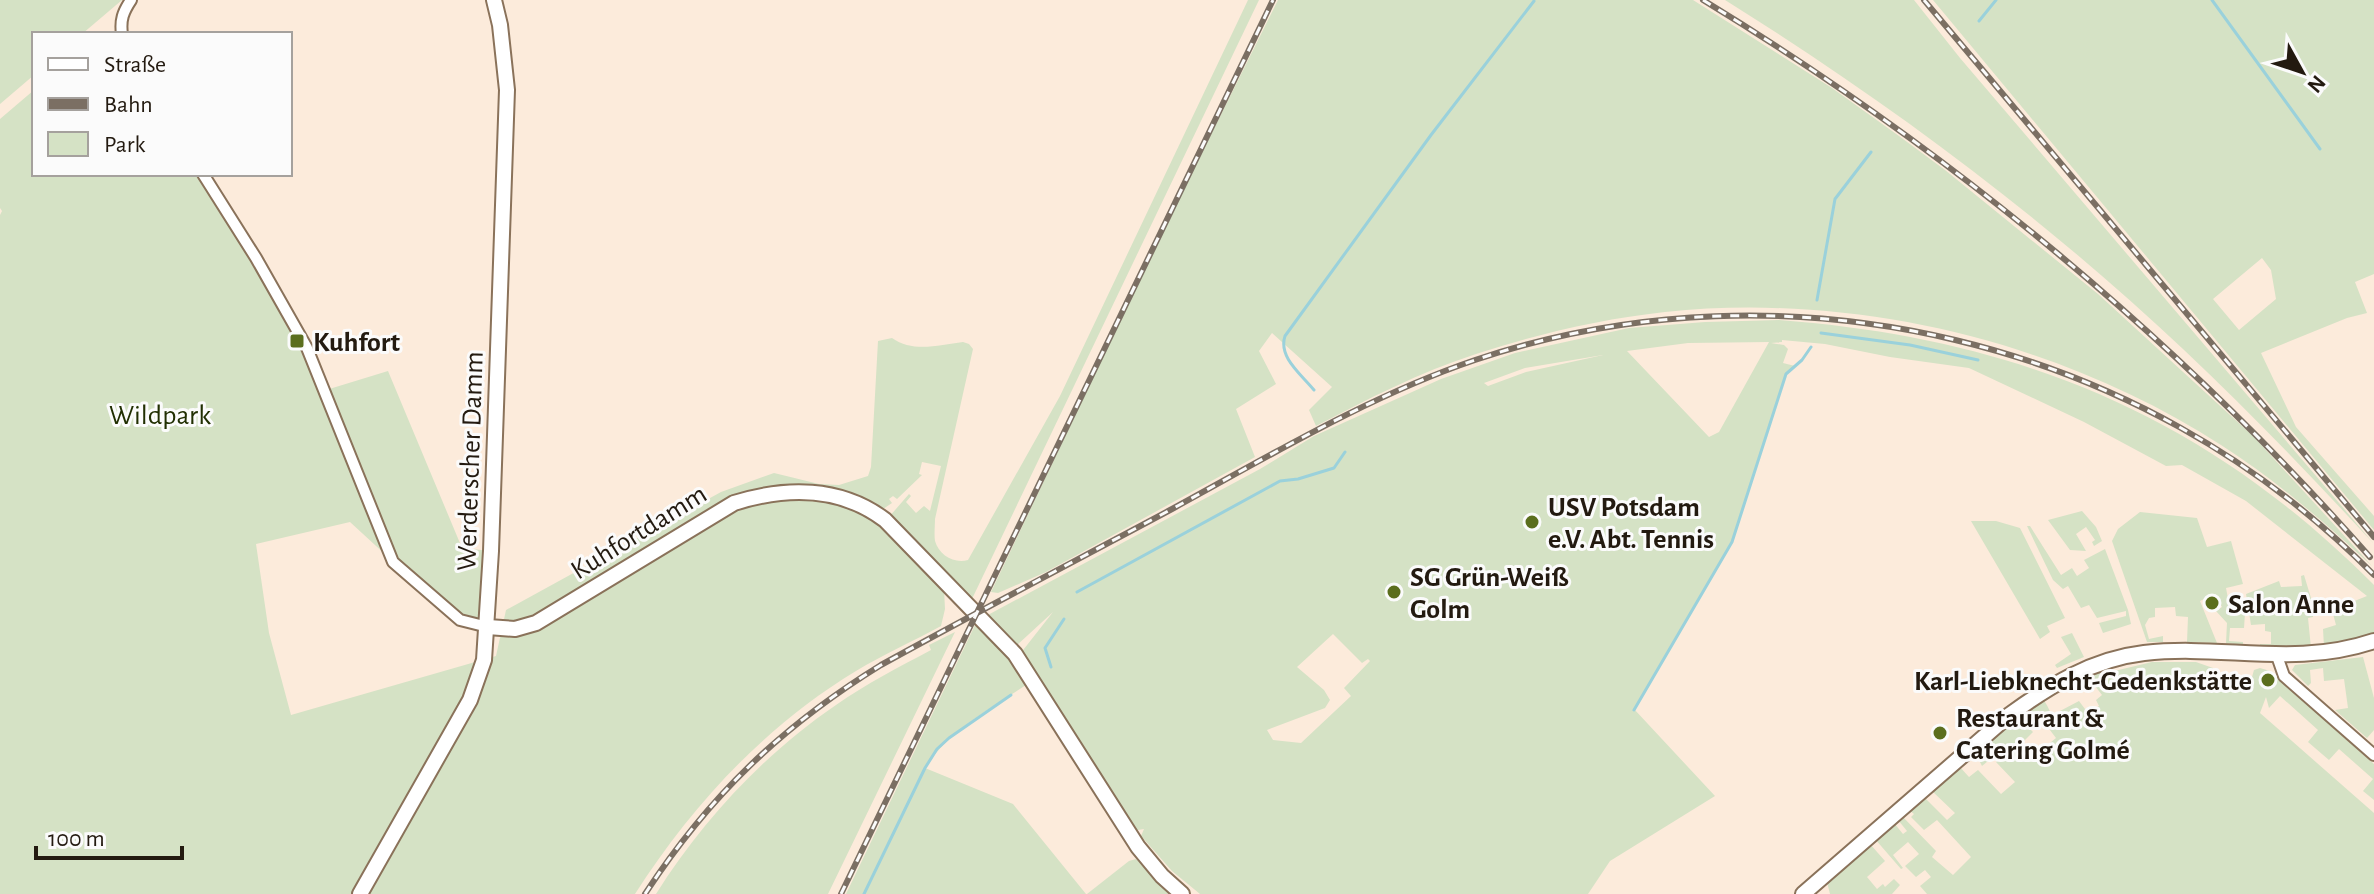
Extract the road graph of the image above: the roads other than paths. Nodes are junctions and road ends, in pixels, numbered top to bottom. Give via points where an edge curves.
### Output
1 (131, 0) edge
2 (494, 0) edge
3 (122, 32) edge
4 (204, 176) edge
5 (488, 627) junction
6 (2374, 641) edge
7 (2277, 656) junction
8 (2374, 755) edge
9 (360, 894) edge
10 (1182, 894) edge
11 (1803, 894) edge

1 - 3 street via 123,12
2 - 5 street, Werderscher Damm via 507,90
4 - 5 street, Kuhfortdamm via 307,348 393,562 460,620
5 - 9 street, Werderscher Damm via 470,700
5 - 10 street, Kuhfortdamm via 515,629 536,623 734,503 790,492 836,496 885,520 1015,654 1138,847
6 - 7 street via 2350,649
7 - 8 street via 2284,676
7 - 11 street via 2142,653 2063,679 2008,716

